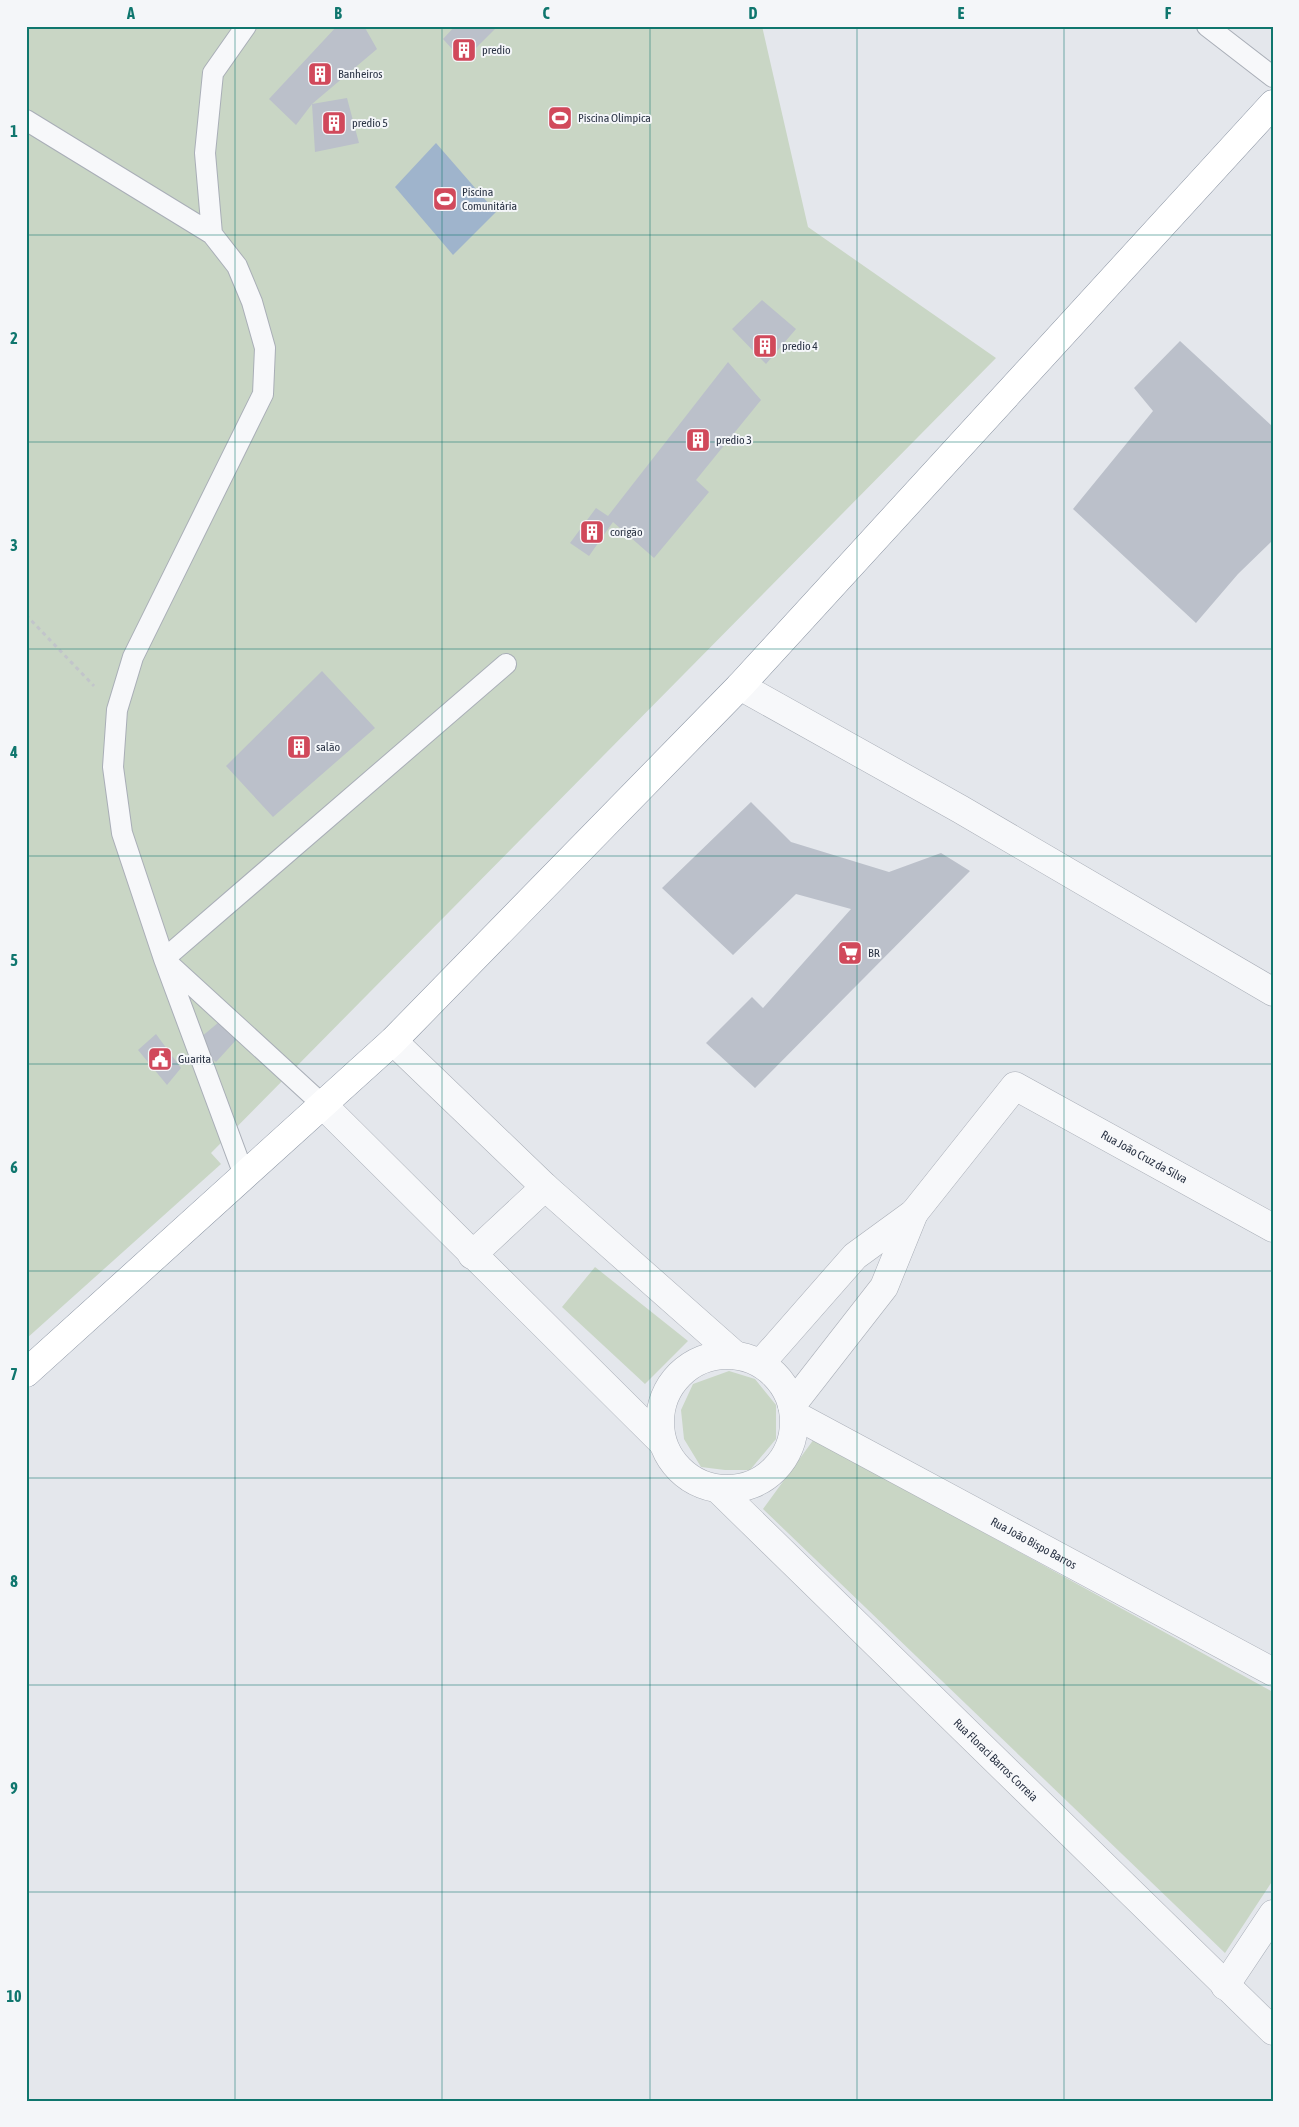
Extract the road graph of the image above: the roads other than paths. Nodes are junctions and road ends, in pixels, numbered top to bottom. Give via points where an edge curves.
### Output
1 (246, 26) edge
2 (1207, 26) edge
3 (1273, 77) edge
4 (1273, 104) edge
5 (26, 120) edge
6 (212, 234) junction
7 (506, 664) dead end
8 (740, 686) junction
9 (164, 960) junction
10 (1273, 992) edge
11 (393, 1041) junction
12 (323, 1105) junction
13 (244, 1175) junction
14 (545, 1187) junction
15 (914, 1213) junction
16 (1273, 1228) edge
17 (472, 1255) junction
18 (735, 1354) junction
19 (761, 1363) junction
20 (26, 1373) edge
21 (794, 1410) junction
22 (661, 1441) junction
23 (718, 1489) junction
24 (1273, 1672) edge
25 (1273, 1914) edge
26 (1226, 1986) junction
27 (1273, 2031) edge

1 - 6 lane via 213,73 205,153
2 - 3 lane
4 - 8 highway
5 - 6 lane
6 - 9 lane via 238,266 252,302 265,348 263,394 133,657 117,710 113,767 122,833
7 - 9 lane
8 - 10 street via 960,809
8 - 11 highway
9 - 12 lane
9 - 13 lane
11 - 12 highway
11 - 14 street
12 - 13 highway
12 - 17 street
13 - 20 highway
14 - 17 street
14 - 18 street
15 - 16 street, Rua João Cruz da Silva via 1015,1086
15 - 19 street via 855,1256
15 - 21 street via 884,1287
17 - 22 street
18 - 19 street
18 - 22 street via 712,1356 691,1364 675,1378 663,1397 658,1419
19 - 21 street via 781,1381
21 - 23 street via 794,1435 774,1470 758,1482 738,1489
21 - 24 street, Rua João Bispo Barros
22 - 23 street via 682,1473
23 - 26 street, Rua Floraci Barros Correia
25 - 26 street
26 - 27 street, Rua Floraci Barros Correia

